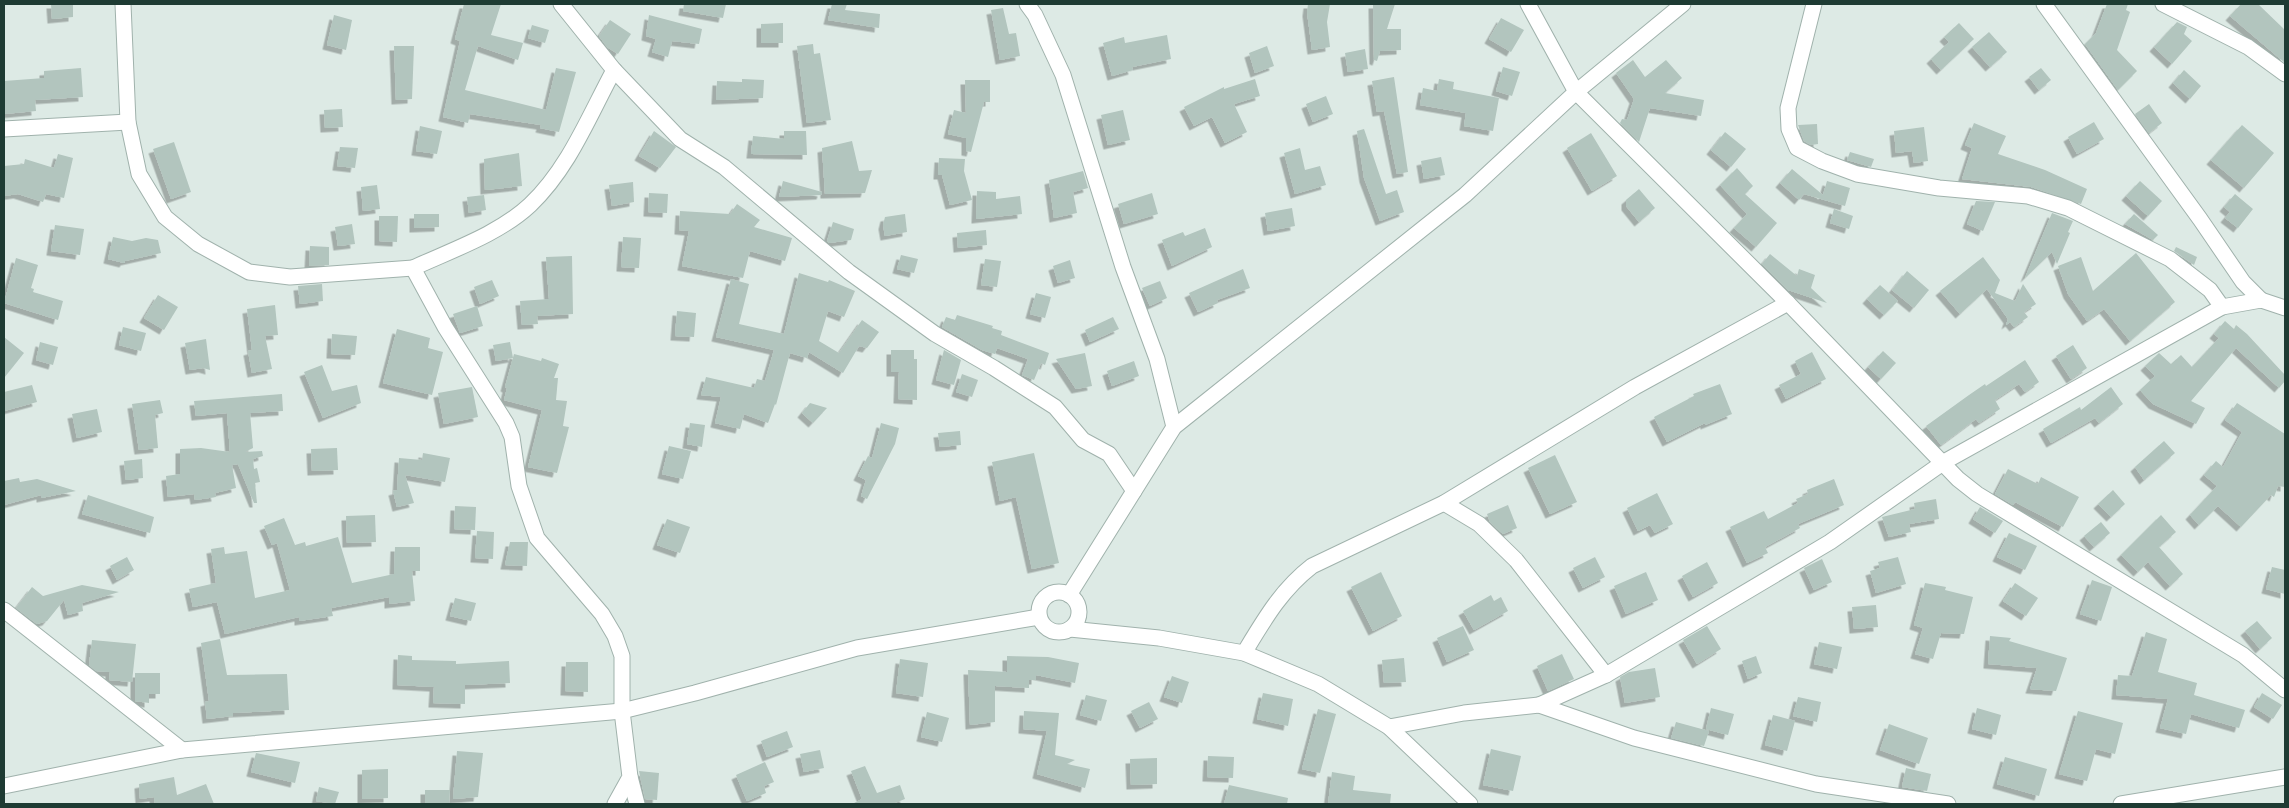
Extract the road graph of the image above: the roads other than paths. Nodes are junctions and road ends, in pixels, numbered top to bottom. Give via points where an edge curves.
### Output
1 (123, 4) edge
2 (561, 4) edge
3 (1027, 4) edge
4 (1528, 4) edge
5 (1684, 4) edge
6 (1814, 4) edge
7 (2044, 4) edge
8 (2162, 4) edge
9 (614, 70) junction
10 (2285, 74) edge
11 (1576, 92) junction
12 (128, 122) junction
13 (4, 129) edge
14 (413, 268) junction
15 (2260, 300) junction
16 (1788, 302) junction
17 (2222, 307) junction
18 (2285, 308) edge
19 (1174, 427) junction
20 (1944, 462) junction
21 (1134, 491) junction
22 (1444, 503) junction
23 (1069, 595) junction
24 (4, 610) edge
25 (1039, 617) junction
26 (1070, 629) junction
27 (1244, 653) junction
28 (1606, 675) junction
29 (2285, 690) edge
30 (1539, 706) junction
31 (622, 711) junction
32 (1389, 727) junction
33 (182, 750) junction
34 (630, 777) junction
35 (2285, 777) edge
36 (4, 786) edge
37 (615, 804) edge
38 (637, 804) edge
39 (1470, 804) edge
40 (1948, 804) edge
41 (2121, 804) edge

1 - 12 street
2 - 9 street
3 - 19 street via 1063,75 1123,267 1158,359
4 - 11 street
5 - 11 street
6 - 17 street via 1788,108 1789,129 1797,148 1857,174 1939,188 2028,196 2068,208 2170,259 2210,290
7 - 15 street via 2243,282
8 - 10 street via 2248,47
9 - 14 street via 558,174 529,206 495,229
9 - 21 street via 680,138 724,167 849,272 935,334 1055,407 1083,440 1109,454
11 - 16 street
11 - 19 street via 1465,195
12 - 13 street
12 - 14 street via 139,174 165,217 198,244 249,272 290,277
14 - 31 street via 445,327 506,423 512,437 519,486 537,538 602,614 615,636 622,656
15 - 17 street
15 - 18 street
16 - 20 street
16 - 22 street via 1635,387
17 - 20 street
19 - 21 street
20 - 28 street via 1830,542
20 - 29 street via 1977,494 2243,655
21 - 23 street
22 - 27 street via 1312,566 1293,581 1274,603
22 - 28 street via 1479,524 1516,560
23 - 25 street via 1062,592 1046,596 1041,602
23 - 26 street via 1075,600 1079,615
24 - 33 street
25 - 26 street via 1048,630 1063,632
25 - 31 street via 857,648
26 - 27 street via 1159,638
27 - 32 street via 1318,684
28 - 30 street
30 - 32 street via 1464,713
30 - 40 street via 1634,738 1816,784
31 - 33 street
31 - 34 street
32 - 39 street
33 - 36 street
34 - 37 street
34 - 38 street
35 - 41 street

